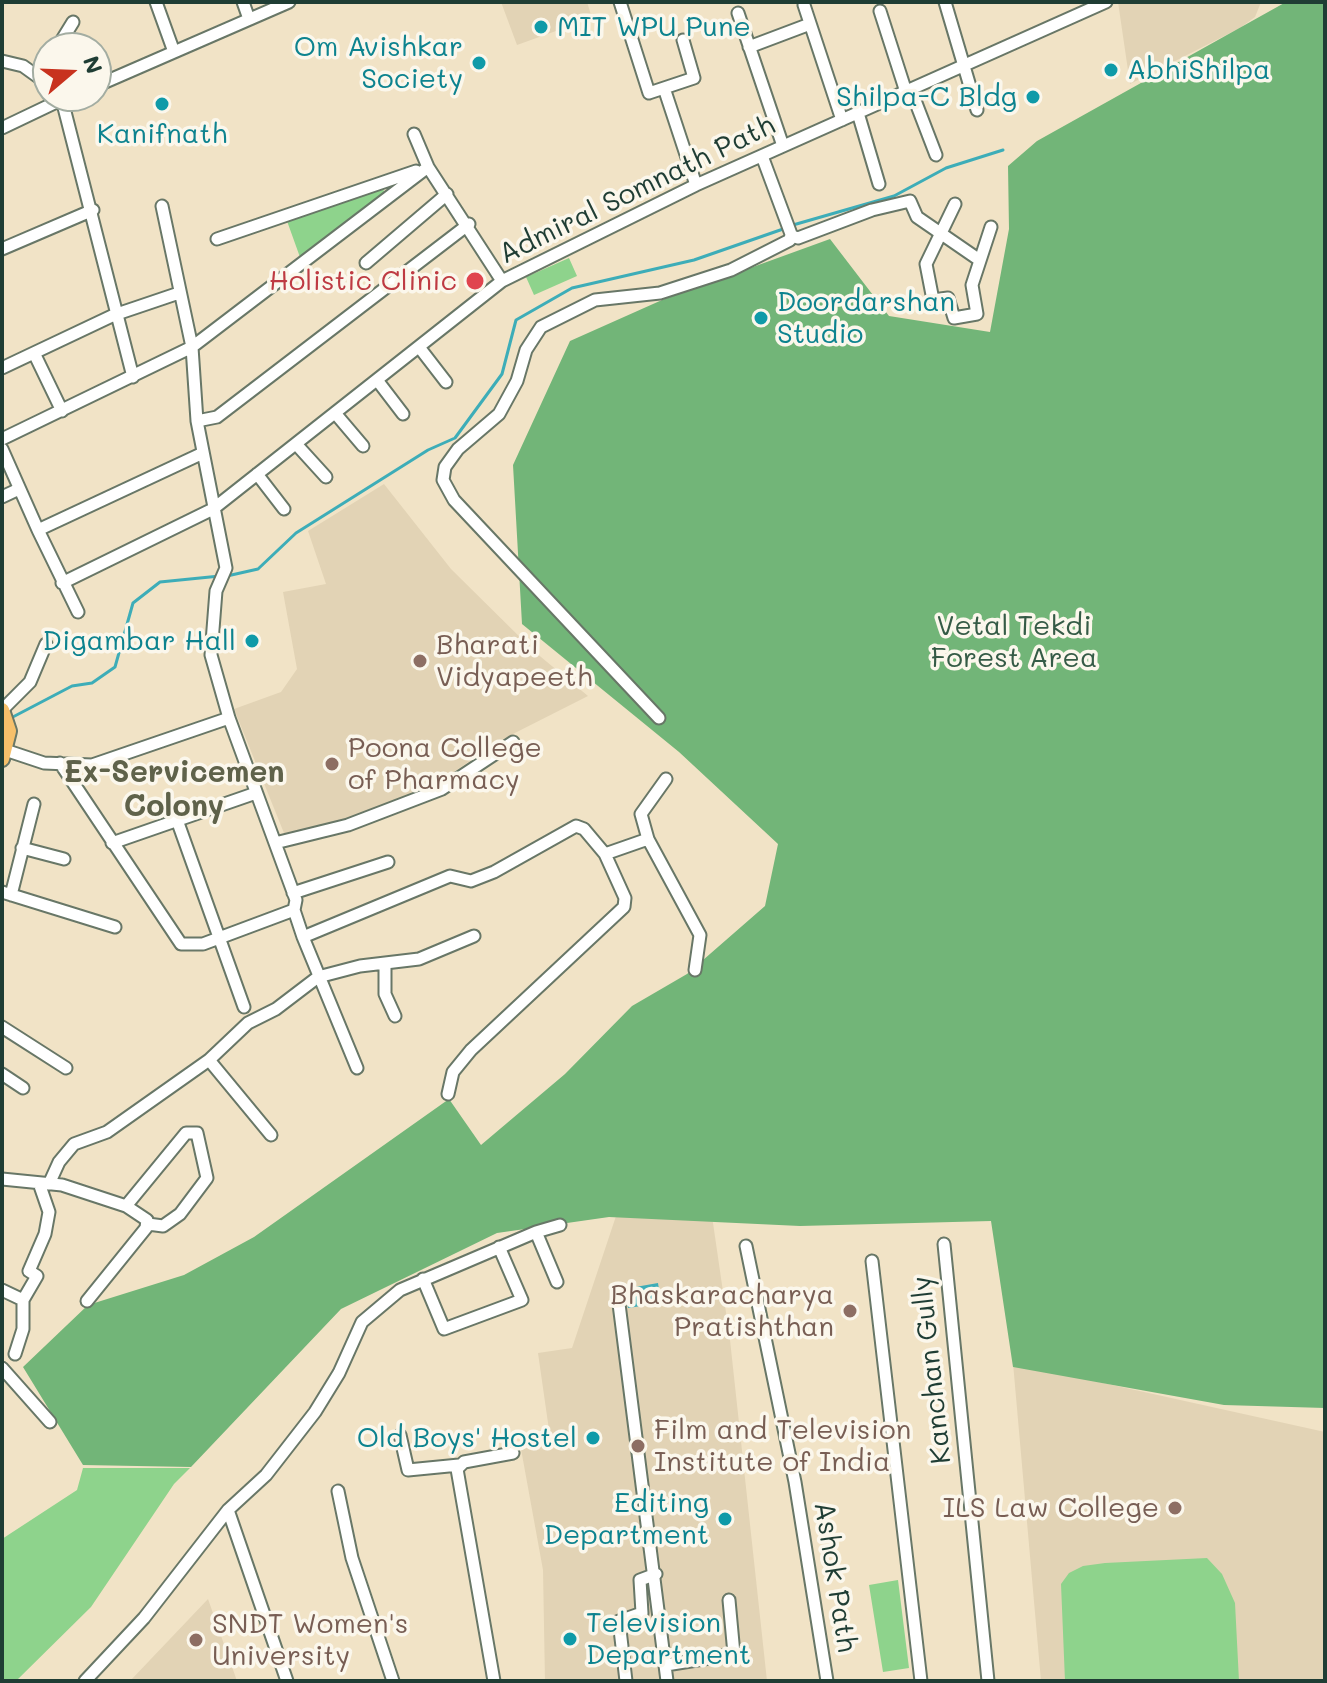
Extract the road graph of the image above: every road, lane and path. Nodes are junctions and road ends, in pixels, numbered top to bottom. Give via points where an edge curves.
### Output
1 (156, 2) edge
2 (243, 2) edge
3 (289, 2) edge
4 (620, 2) edge
5 (945, 2) edge
6 (1106, 2) edge
7 (804, 5) dead end
8 (880, 11) dead end
9 (738, 13) dead end
10 (249, 19) junction
11 (73, 22) dead end
12 (810, 24) junction
13 (67, 32) edge
14 (683, 40) dead end
15 (749, 47) junction
16 (174, 52) junction
17 (2, 61) edge
18 (966, 65) junction
19 (32, 72) edge
20 (112, 79) edge
21 (664, 88) junction
22 (906, 92) junction
23 (977, 110) dead end
24 (35, 112) edge
25 (69, 112) edge
26 (858, 113) junction
27 (842, 120) junction
28 (2, 128) edge
29 (414, 134) dead end
30 (783, 146) junction
31 (936, 155) dead end
32 (762, 156) junction
33 (428, 167) junction
34 (879, 184) dead end
35 (696, 185) junction
36 (447, 194) junction
37 (955, 204) dead end
38 (162, 206) dead end
39 (93, 210) junction
40 (469, 224) junction
41 (991, 227) dead end
42 (792, 235) junction
43 (940, 235) junction
44 (217, 239) dead end
45 (2, 249) edge
46 (978, 259) junction
47 (366, 263) dead end
48 (502, 281) junction
49 (179, 293) junction
50 (114, 315) junction
51 (192, 347) junction
52 (419, 347) junction
53 (34, 353) junction
54 (2, 368) edge
55 (133, 377) junction
56 (377, 380) junction
57 (446, 382) dead end
58 (62, 411) junction
59 (335, 413) junction
60 (403, 414) dead end
61 (197, 421) junction
62 (2, 439) edge
63 (296, 444) junction
64 (363, 446) dead end
65 (2, 449) edge
66 (203, 453) junction
67 (257, 474) junction
68 (326, 477) dead end
69 (19, 489) junction
70 (2, 497) edge
71 (213, 509) junction
72 (284, 509) dead end
73 (38, 530) junction
74 (62, 583) junction
75 (78, 612) dead end
76 (46, 644) dead end
77 (4, 716) edge
78 (229, 718) junction
79 (659, 718) dead end
80 (513, 742) dead end
81 (3, 755) edge
82 (60, 763) junction
83 (666, 779) dead end
84 (256, 793) junction
85 (34, 804) dead end
86 (177, 820) junction
87 (648, 839) junction
88 (112, 843) junction
89 (275, 843) junction
90 (22, 848) junction
91 (605, 854) junction
92 (64, 859) dead end
93 (388, 862) dead end
94 (293, 893) junction
95 (6, 894) edge
96 (294, 910) junction
97 (115, 927) dead end
98 (474, 936) dead end
99 (303, 937) junction
100 (219, 938) junction
101 (385, 963) junction
102 (695, 970) dead end
103 (318, 977) junction
104 (244, 1007) dead end
105 (395, 1016) dead end
106 (2, 1027) edge
107 (209, 1060) junction
108 (66, 1068) dead end
109 (357, 1068) dead end
110 (2, 1074) edge
111 (23, 1088) dead end
112 (448, 1094) dead end
113 (271, 1135) dead end
114 (2, 1179) edge
115 (44, 1183) junction
116 (126, 1206) junction
117 (148, 1224) junction
118 (560, 1225) dead end
119 (536, 1232) junction
120 (944, 1244) dead end
121 (746, 1246) dead end
122 (499, 1247) junction
123 (872, 1261) dead end
124 (423, 1279) junction
125 (557, 1282) dead end
126 (2, 1290) edge
127 (23, 1300) junction
128 (87, 1301) dead end
129 (619, 1304) dead end
130 (15, 1354) dead end
131 (2, 1368) edge
132 (50, 1422) dead end
133 (400, 1435) dead end
134 (513, 1453) dead end
135 (459, 1465) junction
136 (338, 1491) dead end
137 (228, 1510) junction
138 (656, 1574) junction
139 (729, 1600) dead end
140 (666, 1665) junction
141 (85, 1681) edge
142 (287, 1681) edge
143 (393, 1681) edge
144 (494, 1681) edge
145 (626, 1681) edge
146 (667, 1681) edge
147 (827, 1681) edge
148 (921, 1681) edge
149 (988, 1681) edge

1 - 16 street
2 - 10 street
3 - 10 street
4 - 21 street via 649,93
5 - 18 street
6 - 18 street, Admiral Somnath Path
7 - 12 street
8 - 22 street
9 - 15 street
10 - 16 street
11 - 13 street
12 - 15 street
12 - 27 street
14 - 21 street via 694,78
15 - 30 street
16 - 20 street
17 - 19 street
18 - 22 street, Admiral Somnath Path
18 - 23 street
21 - 35 street
22 - 26 street, Admiral Somnath Path
22 - 31 street via 916,103
24 - 28 street
25 - 39 street
26 - 27 street, Admiral Somnath Path
26 - 34 street
27 - 30 street, Admiral Somnath Path
29 - 33 street
30 - 32 street, Admiral Somnath Path
32 - 35 street, Admiral Somnath Path
32 - 42 street
33 - 36 street
33 - 44 street
33 - 51 street
35 - 48 street, Admiral Somnath Path
36 - 40 street
36 - 47 street
37 - 43 street
38 - 49 street
39 - 45 street
39 - 50 street
40 - 48 street
40 - 61 street via 217,417
41 - 46 street
42 - 43 street via 798,238 910,201 917,217
42 - 79 street via 731,270 660,293 595,300 541,327 499,414 445,467 443,480 454,500
43 - 46 street
43 - 46 street via 926,264 929,286 933,300 948,298 954,318 977,314 972,285
48 - 52 street, Admiral Somnath Path
49 - 50 street
49 - 51 street
50 - 53 street
50 - 55 street
51 - 55 street
51 - 61 street
52 - 56 street, Admiral Somnath Path
52 - 57 street
53 - 54 street
53 - 58 street
55 - 58 street
56 - 59 street, Admiral Somnath Path
56 - 60 street
58 - 62 street
59 - 63 street, Admiral Somnath Path
59 - 64 street
61 - 66 street
63 - 67 street, Admiral Somnath Path
63 - 68 street
65 - 69 street
66 - 71 street
66 - 73 street
67 - 71 street, Admiral Somnath Path
67 - 72 street
69 - 70 street
69 - 73 street
71 - 74 street, Admiral Somnath Path
71 - 78 street via 226,568 216,591 211,655
73 - 74 street
74 - 75 street
76 - 77 street via 30,682
77 - 81 main road
78 - 82 street via 92,765
78 - 84 street
80 - 89 street via 442,789 348,825
81 - 82 street
82 - 88 street
83 - 87 street via 641,812
84 - 86 street
84 - 89 street
85 - 90 street
86 - 88 street
86 - 100 street
87 - 91 street
87 - 102 street via 700,935
88 - 100 street via 173,938 189,946
89 - 94 street
90 - 92 street
90 - 95 street
91 - 99 street via 576,826 494,872 471,881 450,876
91 - 112 street via 624,907 471,1050 453,1072
93 - 94 street
94 - 96 street
95 - 97 street
96 - 99 street
96 - 100 street
98 - 101 street via 419,959
99 - 103 street
100 - 104 street
101 - 103 street
101 - 105 street via 385,994
103 - 107 street via 248,1023
103 - 109 street
106 - 108 street
107 - 113 street
107 - 115 street via 107,1132 74,1144
110 - 111 street
114 - 115 street
115 - 116 street
115 - 127 street via 49,1212 29,1271 37,1276
116 - 117 street
116 - 117 street via 186,1133 197,1133 207,1178 180,1214 163,1226
117 - 128 street
118 - 119 street
119 - 122 street
119 - 125 street
120 - 149 street, Kanchan Gully
121 - 147 street, Ashok Path via 795,1482
122 - 124 street
122 - 124 street via 522,1300 444,1329
123 - 148 street
124 - 137 street via 400,1290 362,1322 315,1412 266,1475
126 - 127 street
127 - 130 street via 23,1329
129 - 138 street
131 - 132 street
133 - 135 street via 406,1467 412,1472
134 - 135 street
135 - 144 street
136 - 143 street via 352,1558
137 - 141 street via 144,1618
137 - 142 street
138 - 140 street
138 - 145 street via 640,1580 642,1613 619,1621
139 - 140 street via 734,1654
140 - 146 street

